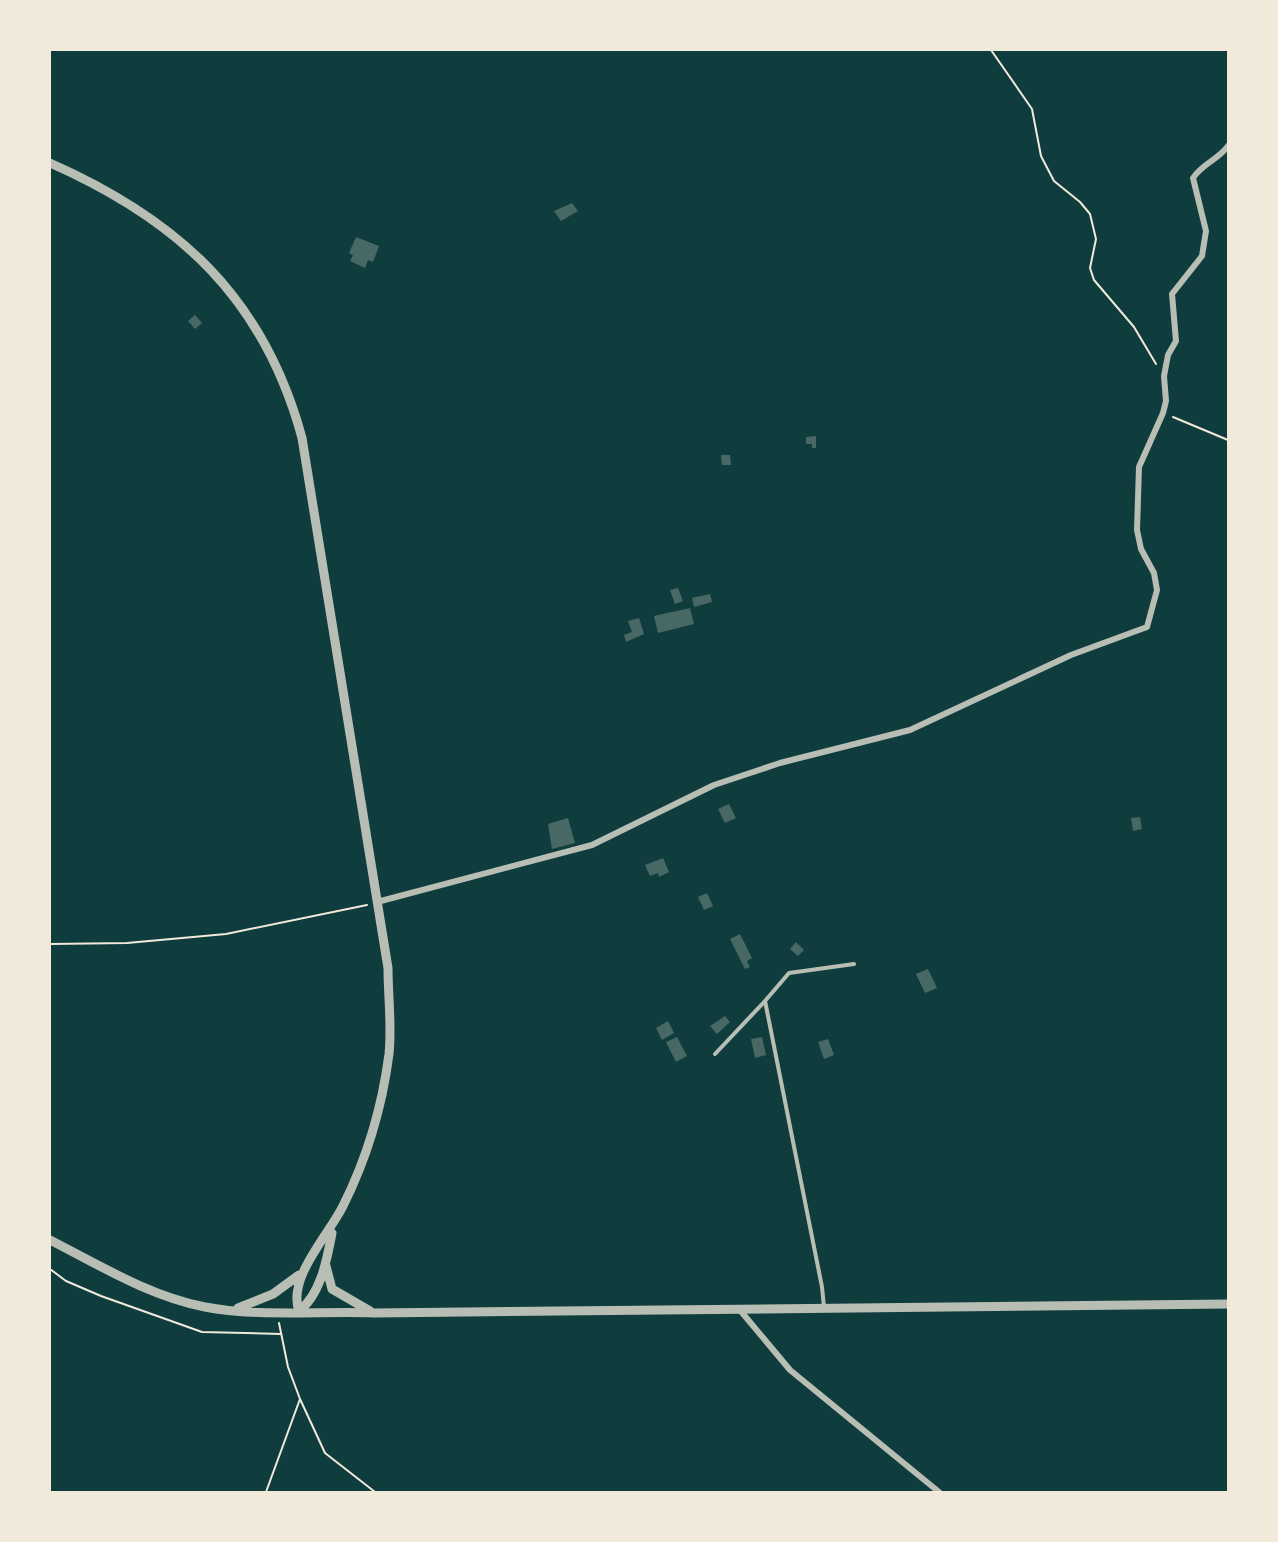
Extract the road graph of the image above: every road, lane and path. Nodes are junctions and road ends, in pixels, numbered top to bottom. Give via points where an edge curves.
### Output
1 (991, 50) edge
2 (1228, 146) edge
3 (50, 163) edge
4 (1164, 376) junction
5 (1163, 413) junction
6 (1228, 440) edge
7 (377, 903) junction
8 (50, 944) edge
9 (854, 963) dead end
10 (765, 1001) junction
11 (715, 1054) dead end
12 (333, 1228) junction
13 (50, 1240) edge
14 (326, 1264) junction
15 (50, 1269) edge
16 (301, 1273) junction
17 (1228, 1304) edge
18 (824, 1308) junction
19 (738, 1309) junction
20 (232, 1310) junction
21 (277, 1311) junction
22 (299, 1311) junction
23 (374, 1313) junction
24 (281, 1334) junction
25 (300, 1399) junction
26 (266, 1492) edge
27 (375, 1492) edge
28 (939, 1492) edge

1 - 4 path via 1032,109 1041,156 1054,181 1090,214 1096,239 1090,268 1094,280 1134,327
2 - 4 street via 1193,178 1206,231 1202,256 1172,294 1176,341 1168,355
3 - 7 street via 138,208 192,251 252,322 283,381 294,407 311,482
4 - 5 street
5 - 6 path
5 - 7 street via 1139,467 1137,530 1141,549 1154,573 1156,590 1147,627 1071,655 910,730 780,763 714,785 592,845
7 - 8 path via 226,934 126,943
7 - 12 street via 388,968 389,1052 377,1120 364,1164
9 - 10 lane via 789,973
10 - 11 lane
10 - 18 lane
12 - 14 street
12 - 16 street
13 - 20 street via 149,1290 205,1307
14 - 22 street via 307,1305
14 - 23 street via 332,1289
15 - 24 path via 66,1281 101,1296 202,1332
16 - 20 street via 273,1294
16 - 22 street via 296,1290
17 - 18 street
18 - 19 street
19 - 23 street
19 - 28 street via 790,1370
20 - 21 street
21 - 22 street
21 - 24 path
22 - 23 street
24 - 25 path
25 - 26 path
25 - 27 path via 325,1453

